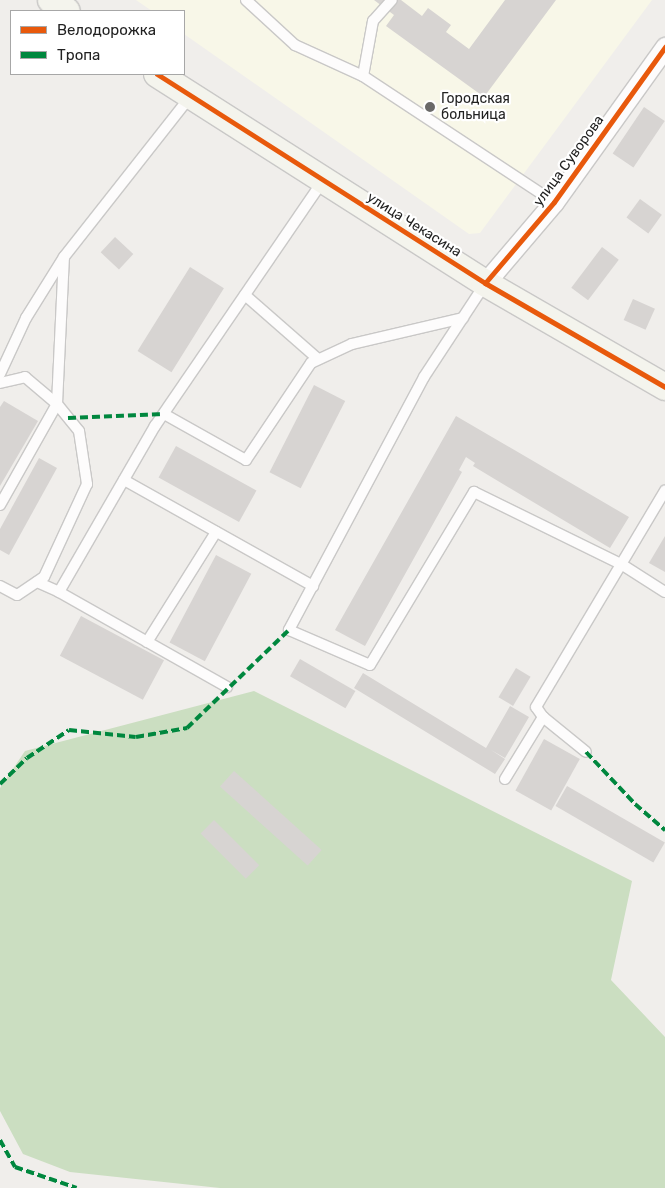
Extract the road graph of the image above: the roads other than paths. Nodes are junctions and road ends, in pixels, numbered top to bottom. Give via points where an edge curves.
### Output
1 (51, 0) edge
2 (246, 0) edge
3 (392, 0) edge
4 (66, 10) edge
5 (665, 47) edge
6 (158, 75) edge
7 (363, 76) junction
8 (190, 96) junction
9 (323, 180) junction
10 (554, 202) junction
11 (64, 257) junction
12 (486, 283) junction
13 (245, 295) junction
14 (463, 318) junction
15 (318, 360) junction
16 (0, 374) edge
17 (0, 383) edge
18 (665, 387) edge
19 (57, 404) junction
20 (164, 414) junction
21 (124, 480) junction
22 (665, 491) edge
23 (0, 505) edge
24 (216, 532) junction
25 (621, 564) junction
26 (37, 582) junction
27 (0, 586) edge
28 (313, 586) junction
29 (59, 592) junction
30 (665, 592) edge
31 (147, 642) junction
32 (227, 687) dead end
33 (543, 717) junction
34 (586, 752) dead end
35 (505, 779) dead end

1 - 4 street
2 - 7 lane via 295,45
3 - 7 lane via 373,21
5 - 10 street, улица Суворова
6 - 8 street, улица Чекасина
7 - 10 lane
8 - 9 street, улица Чекасина
8 - 11 lane
9 - 12 street, улица Чекасина
9 - 13 lane
10 - 12 street, улица Суворова
11 - 16 lane via 26,318
11 - 19 lane
12 - 14 lane
12 - 18 street, улица Чекасина
13 - 15 lane
13 - 20 lane
14 - 15 lane via 352,344
14 - 28 lane via 424,377
15 - 20 lane via 311,363 246,460
17 - 19 lane via 25,378
19 - 23 lane
19 - 26 lane via 79,431 87,484 44,578
20 - 21 lane
21 - 24 lane
21 - 29 lane
22 - 25 lane
24 - 28 lane
24 - 31 lane
25 - 28 lane via 474,492 370,665 289,630
25 - 30 lane
25 - 33 lane via 536,706
26 - 27 lane via 17,595
26 - 29 lane
29 - 31 lane
31 - 32 lane
33 - 34 lane
33 - 35 lane

